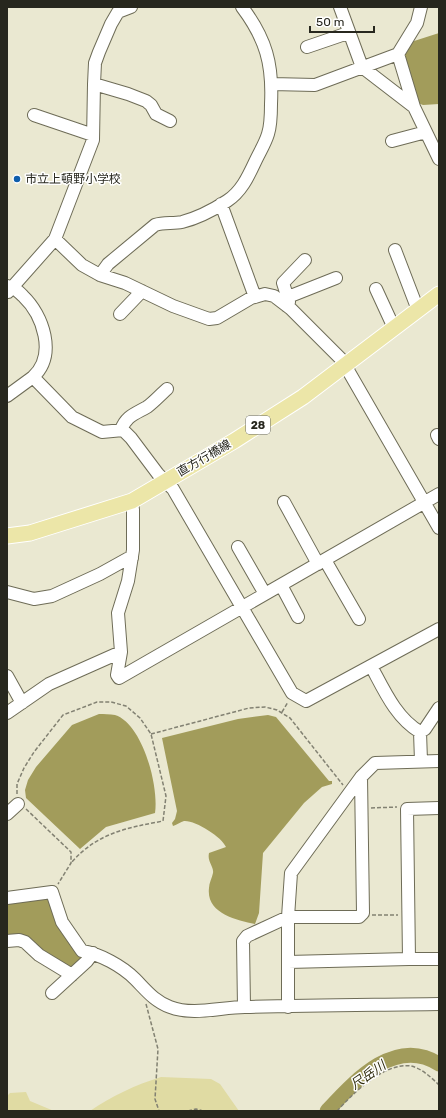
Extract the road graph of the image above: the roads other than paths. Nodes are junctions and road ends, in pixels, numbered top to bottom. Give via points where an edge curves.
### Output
1 (131, 7) edge
2 (242, 7) edge
3 (340, 7) edge
4 (421, 7) edge
5 (113, 10) edge
6 (348, 33) junction
7 (307, 47) dead end
8 (398, 54) junction
9 (362, 68) junction
10 (94, 84) junction
11 (272, 84) junction
12 (414, 107) junction
13 (34, 115) dead end
14 (170, 121) dead end
15 (426, 132) junction
16 (93, 135) junction
17 (392, 141) dead end
18 (439, 159) edge
19 (221, 204) junction
20 (55, 239) junction
21 (395, 250) dead end
22 (305, 260) dead end
23 (100, 275) junction
24 (336, 278) dead end
25 (9, 288) edge
26 (376, 289) dead end
27 (142, 291) junction
28 (439, 294) edge
29 (255, 297) junction
30 (287, 302) junction
31 (418, 310) junction
32 (120, 314) dead end
33 (394, 328) junction
34 (347, 365) junction
35 (33, 377) junction
36 (166, 390) dead end
37 (7, 396) edge
38 (122, 430) junction
39 (166, 481) junction
40 (439, 494) edge
41 (132, 501) junction
42 (284, 502) dead end
43 (425, 503) junction
44 (439, 528) edge
45 (7, 536) edge
46 (238, 547) dead end
47 (132, 558) junction
48 (322, 562) junction
49 (281, 585) junction
50 (7, 592) edge
51 (265, 594) junction
52 (242, 608) junction
53 (298, 616) dead end
54 (359, 619) dead end
55 (439, 629) edge
56 (121, 652) junction
57 (371, 666) junction
58 (7, 676) edge
59 (22, 703) junction
60 (439, 708) edge
61 (7, 713) edge
62 (420, 732) junction
63 (421, 761) junction
64 (439, 761) edge
65 (361, 777) junction
66 (18, 804) road end
67 (439, 808) edge
68 (7, 814) edge
69 (7, 898) edge
70 (288, 918) junction
71 (7, 941) edge
72 (93, 953) junction
73 (409, 958) junction
74 (439, 959) edge
75 (288, 962) junction
76 (72, 975) junction
77 (52, 993) dead end
78 (439, 1004) edge
79 (244, 1007) junction
80 (288, 1007) junction

1 - 5 street
2 - 11 street via 261,36 271,66
3 - 6 street
4 - 8 street via 417,23
5 - 10 street via 111,24 95,63
6 - 7 street
6 - 9 street
8 - 9 street
8 - 12 street
9 - 11 street via 315,84
9 - 12 street
10 - 14 street via 146,101 156,114
10 - 16 street
11 - 19 street via 268,135 240,190
12 - 15 street
13 - 16 street
15 - 17 street
15 - 18 street
16 - 20 street
19 - 23 street via 196,218 155,225 108,264
19 - 29 street
20 - 23 street via 82,265
20 - 25 street
21 - 31 street
22 - 30 street via 283,283
23 - 27 street via 125,282
24 - 30 street
25 - 35 street via 32,304 39,316 46,348 39,372
26 - 33 street
27 - 29 street via 209,319 217,318
27 - 32 street
28 - 31 main road, 直方行橋線 / 28
29 - 30 street via 265,294
30 - 34 street
31 - 33 main road, 直方行橋線 / 28
33 - 34 main road, 直方行橋線 / 28
34 - 39 main road, 直方行橋線 / 28 via 303,397
34 - 43 street
35 - 37 street
35 - 38 street via 72,417 102,432
36 - 38 street via 147,406 134,412 124,423
38 - 39 street
39 - 41 main road, 直方行橋線 / 28
39 - 52 street
40 - 43 street
41 - 45 main road, 直方行橋線 / 28 via 30,533
41 - 47 street
42 - 48 street
43 - 44 street
43 - 48 street
46 - 51 street
47 - 50 street via 52,596 34,599
47 - 56 street via 118,613
48 - 49 street
48 - 54 street
49 - 51 street
49 - 53 street
51 - 52 street
52 - 56 street via 119,678 117,675
52 - 57 street via 292,693 306,701
55 - 57 street
56 - 59 street via 49,684
57 - 62 street via 393,705 409,726
58 - 59 street
59 - 61 street
60 - 62 street via 425,729
62 - 63 street
63 - 64 street
63 - 65 street via 375,763
65 - 70 street via 291,873
65 - 70 street via 363,913 359,917
66 - 68 street
67 - 73 street via 407,809
69 - 72 street via 52,892 62,922 82,950
70 - 75 street
70 - 79 street via 247,936 243,941
71 - 76 street via 25,942 39,955
72 - 76 street
72 - 79 street via 134,978 149,995 170,1007 189,1011
73 - 74 street
73 - 75 street
75 - 80 street
76 - 77 street
78 - 80 street
79 - 80 street

